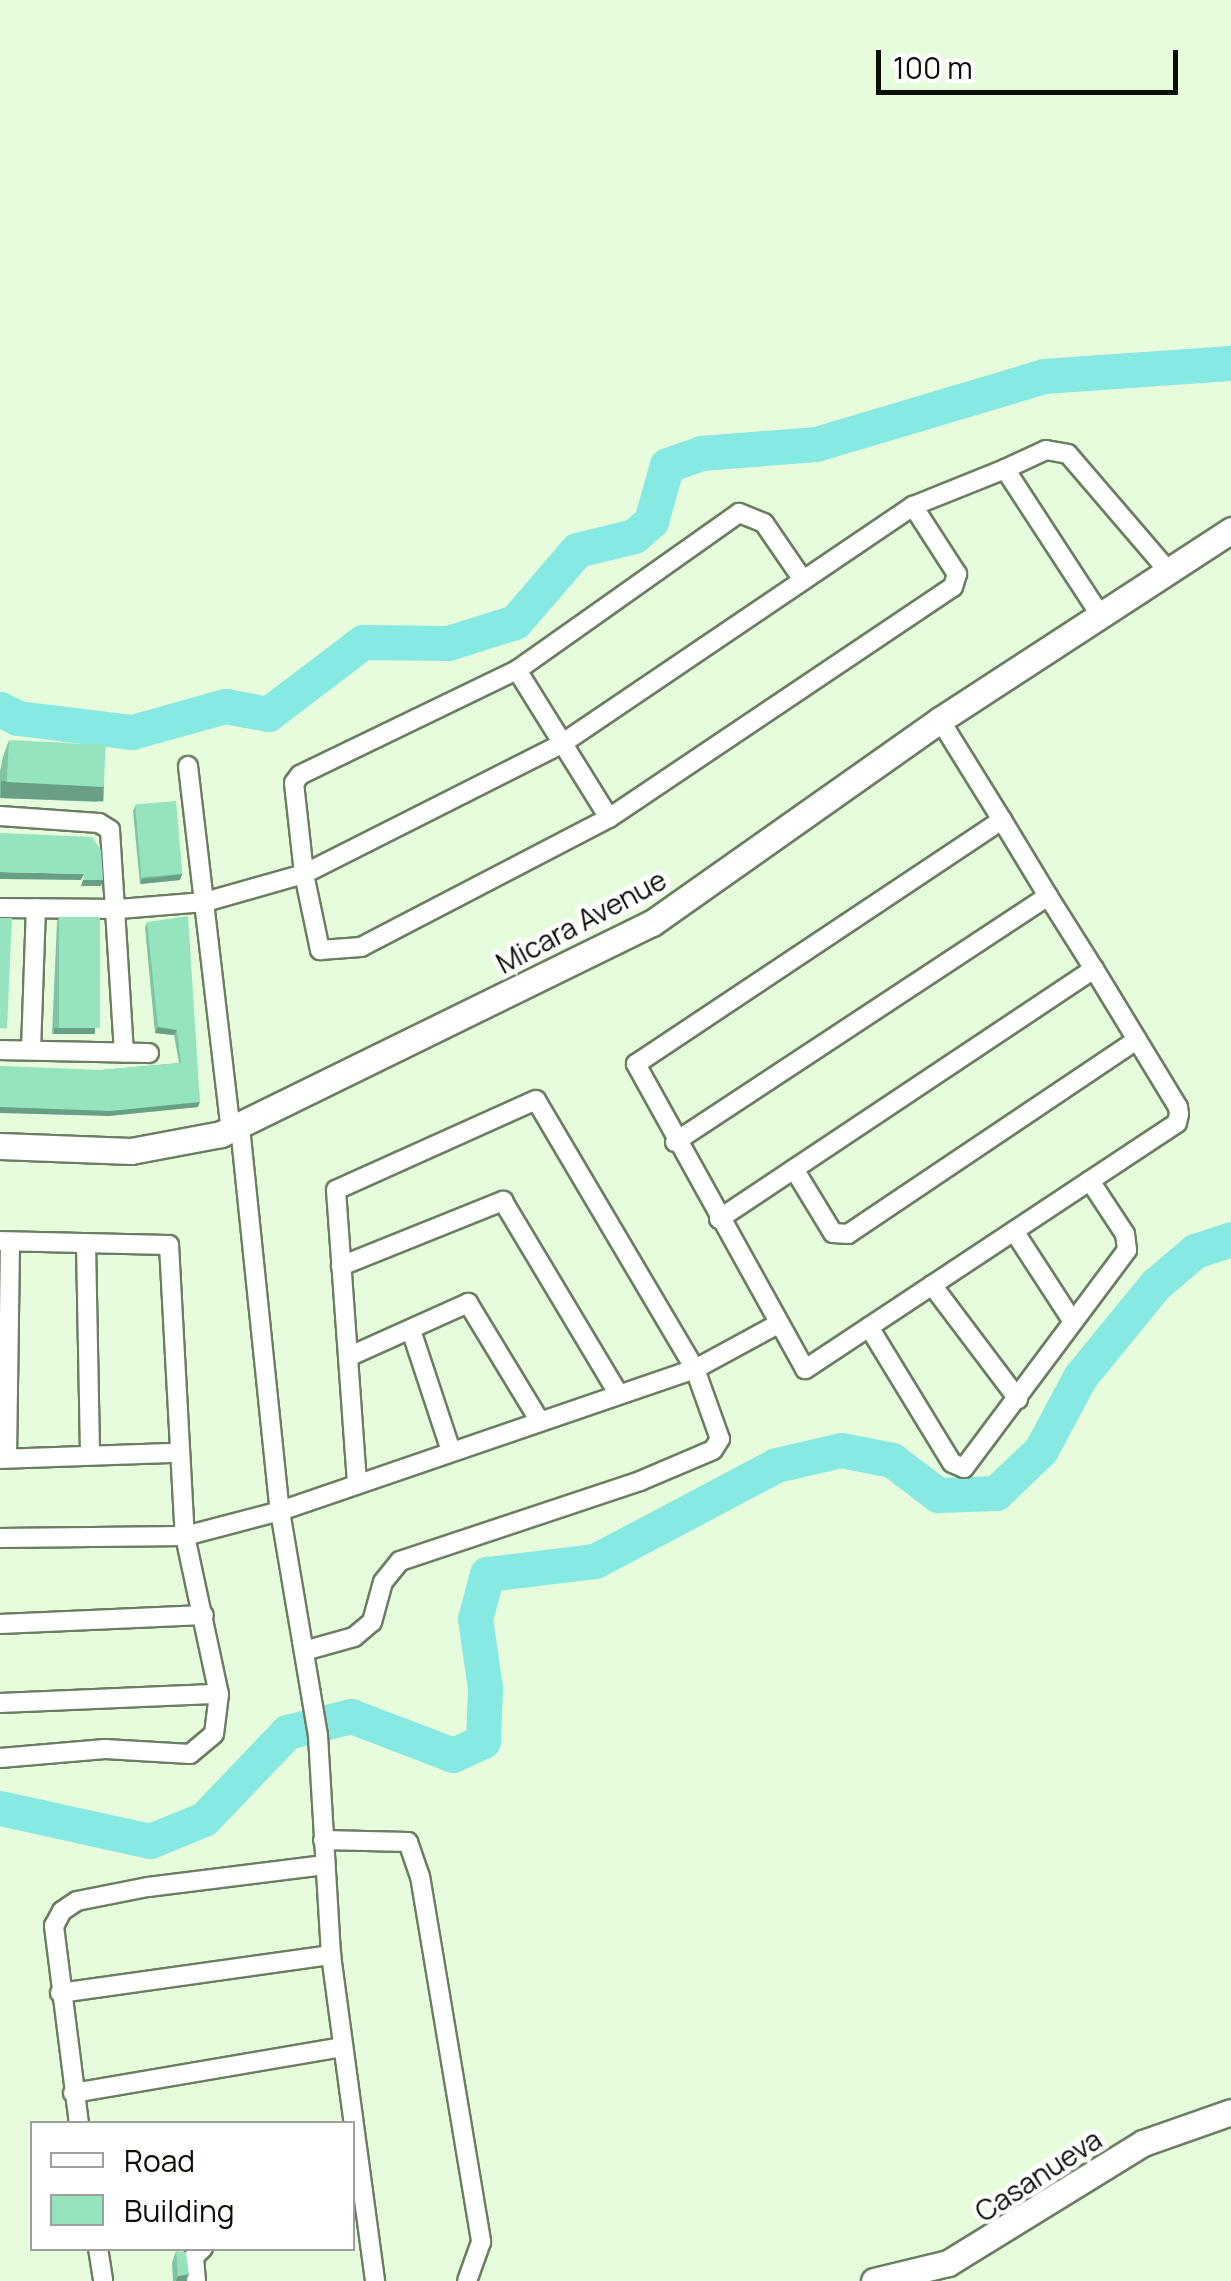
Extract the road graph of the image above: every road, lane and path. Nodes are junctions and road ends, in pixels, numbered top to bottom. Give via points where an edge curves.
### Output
1 (1005, 469) junction
2 (913, 506) junction
3 (1231, 530) edge
4 (1168, 572) junction
5 (803, 580) junction
6 (1100, 616) junction
7 (517, 670) junction
8 (940, 720) junction
9 (562, 743) junction
10 (188, 766) dead end
11 (0, 816) edge
12 (609, 818) junction
13 (1002, 820) junction
14 (304, 874) junction
15 (1048, 896) junction
16 (205, 902) junction
17 (0, 908) edge
18 (36, 908) junction
19 (119, 909) junction
20 (1094, 969) junction
21 (1136, 1040) junction
22 (0, 1050) edge
23 (31, 1050) junction
24 (124, 1052) junction
25 (149, 1053) dead end
26 (235, 1129) junction
27 (675, 1142) junction
28 (0, 1146) edge
29 (794, 1169) junction
30 (1090, 1181) junction
31 (719, 1219) junction
32 (1014, 1231) junction
33 (5, 1242) edge
34 (86, 1244) junction
35 (341, 1266) junction
36 (932, 1285) junction
37 (1073, 1322) junction
38 (776, 1325) junction
39 (869, 1327) junction
40 (412, 1330) junction
41 (348, 1358) junction
42 (694, 1369) junction
43 (618, 1393) junction
44 (1018, 1399) junction
45 (539, 1420) junction
46 (452, 1451) junction
47 (176, 1452) junction
48 (90, 1455) junction
49 (4, 1458) edge
50 (357, 1484) junction
51 (280, 1510) junction
52 (185, 1536) junction
53 (0, 1538) edge
54 (204, 1615) junction
55 (0, 1624) edge
56 (304, 1651) junction
57 (219, 1694) junction
58 (0, 1704) edge
59 (0, 1758) edge
60 (324, 1840) junction
61 (325, 1865) junction
62 (331, 1955) junction
63 (60, 1994) junction
64 (343, 2046) junction
65 (73, 2094) junction
66 (1231, 2112) edge
67 (78, 2121) edge
68 (352, 2121) edge
69 (355, 2153) edge
70 (359, 2218) edge
71 (98, 2251) edge
72 (200, 2251) edge
73 (102, 2281) edge
74 (196, 2281) edge
75 (375, 2281) edge
76 (467, 2281) edge
77 (874, 2281) edge

1 - 2 street
1 - 4 street via 1046,450 1068,454
1 - 6 street
2 - 5 street
2 - 12 street via 956,574 953,588
3 - 4 street, Micara Avenue
4 - 6 street, Micara Avenue
5 - 7 street via 764,522 739,513
5 - 9 street
6 - 8 street, Micara Avenue
7 - 9 street
7 - 14 street via 300,775 294,784
8 - 13 street
8 - 26 street, Micara Avenue via 652,923
9 - 12 street
9 - 14 street
10 - 16 street
11 - 19 street via 99,823 110,830
12 - 14 street via 336,954 320,950 313,935
13 - 15 street
13 - 27 street via 642,1054 634,1071
14 - 16 street
15 - 20 street
15 - 27 street
16 - 19 street
16 - 26 street
17 - 18 street
18 - 19 street
18 - 23 street
19 - 24 street
20 - 21 street
20 - 29 street
21 - 29 street via 848,1234 833,1233
21 - 30 street via 1178,1107 1177,1123
22 - 23 street
23 - 24 street
24 - 25 street
26 - 28 street, Micara Avenue via 131,1151
26 - 51 street
27 - 31 street
29 - 31 street
30 - 32 street
30 - 37 street via 1125,1234 1126,1250
31 - 38 street
32 - 36 street
32 - 37 street
33 - 34 street
33 - 49 street
34 - 47 street via 168,1245
34 - 48 street
35 - 41 street
35 - 42 street via 336,1190 536,1100
35 - 43 street via 503,1201
36 - 39 street
36 - 44 street
37 - 44 street
38 - 39 street via 806,1369
38 - 42 street
39 - 44 street via 952,1463 964,1468
40 - 41 street
40 - 45 street via 468,1303
40 - 46 street
41 - 50 street
42 - 43 street
42 - 56 street via 717,1425 713,1450 400,1562 382,1582 372,1622 354,1637
43 - 45 street
45 - 46 street
46 - 50 street
47 - 48 street
47 - 52 street
48 - 49 street
50 - 51 street
51 - 52 street
51 - 56 street
52 - 53 street
52 - 54 street
54 - 55 street
54 - 57 street
56 - 60 street
57 - 58 street
57 - 59 street via 214,1734 190,1754 105,1749
60 - 61 street
60 - 76 street via 394,1838 408,1842 414,1859 481,2242
61 - 62 street
61 - 63 street via 77,1900 54,1926
62 - 63 street
62 - 64 street
63 - 65 street
64 - 65 street
64 - 68 street
65 - 67 street
66 - 77 street, Casanueva via 1143,2143 972,2251
69 - 70 street
70 - 75 street
71 - 73 street
72 - 74 street via 194,2257

